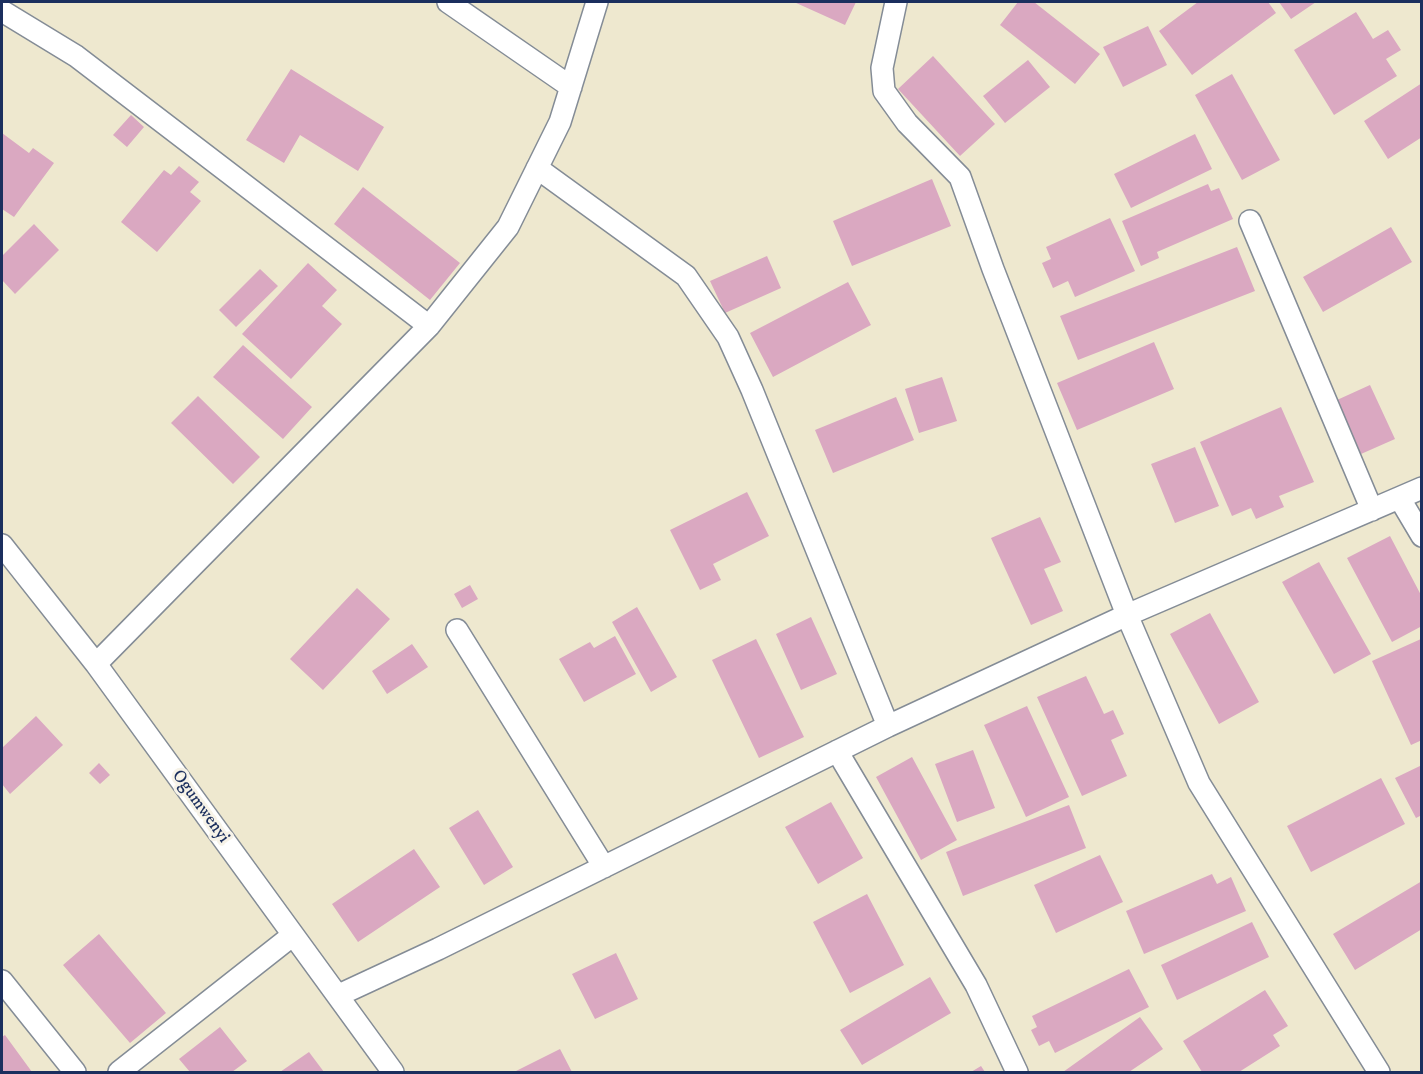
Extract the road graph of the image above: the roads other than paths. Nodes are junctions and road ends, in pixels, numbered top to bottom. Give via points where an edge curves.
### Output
1 (448, 2) edge
2 (597, 2) edge
3 (896, 2) edge
4 (2, 11) edge
5 (571, 87) junction
6 (537, 168) junction
7 (1250, 220) dead end
8 (429, 326) junction
9 (1422, 488) edge
10 (1400, 499) junction
11 (1372, 510) junction
12 (1422, 537) edge
13 (2, 544) edge
14 (1127, 615) junction
15 (457, 630) dead end
16 (96, 664) junction
17 (888, 726) junction
18 (837, 751) junction
19 (604, 867) junction
20 (293, 935) junction
21 (2, 981) edge
22 (339, 995) junction
23 (75, 1072) edge
24 (119, 1072) edge
25 (393, 1072) edge
26 (1017, 1072) edge
27 (1379, 1072) edge

1 - 5 street
2 - 5 street
3 - 14 street via 882,68 884,91 907,123 960,177
4 - 8 street via 76,56
5 - 6 street via 560,122
6 - 8 street via 508,227
6 - 17 street via 686,276 728,337
7 - 11 street
8 - 16 street
9 - 10 street
10 - 11 street
10 - 12 street
11 - 14 street
13 - 16 street, Ogumwenyi
14 - 17 street
14 - 27 street via 1199,783
15 - 19 street
16 - 20 street, Ogumwenyi
17 - 18 street
18 - 19 street
18 - 26 street via 976,985
19 - 22 street
20 - 22 street, Ogumwenyi
20 - 24 street
21 - 23 street
22 - 25 street, Ogumwenyi

